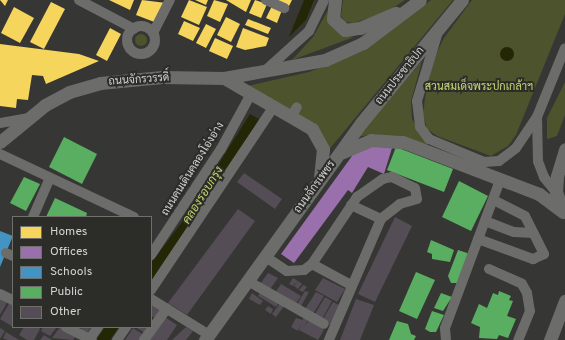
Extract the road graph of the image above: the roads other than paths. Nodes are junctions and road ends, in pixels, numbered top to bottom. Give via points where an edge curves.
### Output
1 (79, 0) edge
2 (170, 0) edge
3 (266, 0) edge
4 (324, 0) edge
5 (335, 0) edge
6 (462, 0) edge
7 (416, 3) edge
8 (284, 8) dead end
9 (444, 21) junction
10 (134, 28) junction
11 (153, 33) junction
12 (565, 48) edge
13 (260, 74) junction
14 (224, 78) junction
15 (254, 95) junction
16 (272, 105) junction
17 (537, 117) junction
18 (28, 118) junction
19 (0, 123) edge
20 (0, 142) edge
21 (565, 149) edge
22 (0, 154) edge
23 (340, 154) junction
24 (49, 180) junction
25 (500, 180) junction
26 (318, 183) junction
27 (556, 192) junction
28 (494, 200) junction
29 (351, 205) junction
30 (116, 213) edge
31 (564, 214) edge
32 (33, 216) edge
33 (130, 216) edge
34 (381, 219) junction
35 (485, 221) junction
36 (534, 233) junction
37 (478, 239) junction
38 (152, 254) edge
39 (266, 257) junction
40 (312, 264) junction
41 (489, 269) dead end
42 (248, 282) junction
43 (351, 285) junction
44 (152, 288) edge
45 (0, 294) edge
46 (12, 300) edge
47 (152, 300) edge
48 (565, 301) edge
49 (167, 308) junction
50 (324, 324) dead end
51 (68, 328) edge
52 (97, 328) edge
53 (125, 328) edge
54 (207, 337) edge
55 (90, 340) edge
56 (117, 340) edge
57 (144, 340) edge
58 (329, 340) edge
59 (446, 340) edge
60 (518, 340) edge
61 (550, 340) edge

1 - 10 street
2 - 11 street
3 - 8 street
4 - 13 street via 300,42
5 - 7 main road via 333,19 338,27 350,30
6 - 9 main road, ถนนประชาธิปก
7 - 13 main road via 381,31 343,52 304,66
9 - 17 street via 425,65 417,101 420,127 429,139 484,162 498,161 516,148
9 - 23 main road, ถนนประชาธิปก
10 - 11 street via 142,26
10 - 11 street via 128,36 128,45 138,53 147,52 154,46
12 - 17 street
13 - 14 main road, ถนนจักรวรรดิ์
14 - 15 main road
14 - 18 main road, ถนนจักรวรรดิ์ via 162,77 100,83 69,92
15 - 16 main road
15 - 38 street, ถนนคนเดินคลองโอ่งอ่าง via 221,150
16 - 26 main road via 294,111 312,129 323,149
16 - 44 street
17 - 27 street via 538,161 544,177
18 - 19 street, ถนนจักรวรรดิ์
18 - 20 main road, ถนนจักรวรรดิ์
21 - 27 main road via 559,164
22 - 24 street
23 - 25 main road, ถนนจักรเพชร via 356,144 389,139
23 - 26 main road, ถนนจักรเพชร
24 - 30 street
24 - 32 street
25 - 28 street
25 - 31 main road, ถนนจักรเพชร via 545,196
26 - 39 main road, ถนนจักรเพชร
27 - 31 main road, ถนนจักรเพชร
28 - 35 street
28 - 36 street via 525,216
29 - 34 street
29 - 34 street via 357,197 383,179 392,177 415,188 417,199 400,204
29 - 40 street
30 - 33 street
34 - 43 street
35 - 36 street via 514,232
35 - 37 street
36 - 37 street via 543,246 544,254 539,259
37 - 59 street via 445,328
39 - 40 street via 287,271 304,270
39 - 42 main road, ถนนจักรเพชร
40 - 43 street
41 - 60 street via 522,284 527,293 530,311
42 - 50 street
42 - 54 main road, ถนนจักรเพชร
43 - 58 street
45 - 46 street
47 - 49 street
48 - 61 main road
49 - 54 street
49 - 57 street
51 - 55 street
52 - 55 street
53 - 56 street

